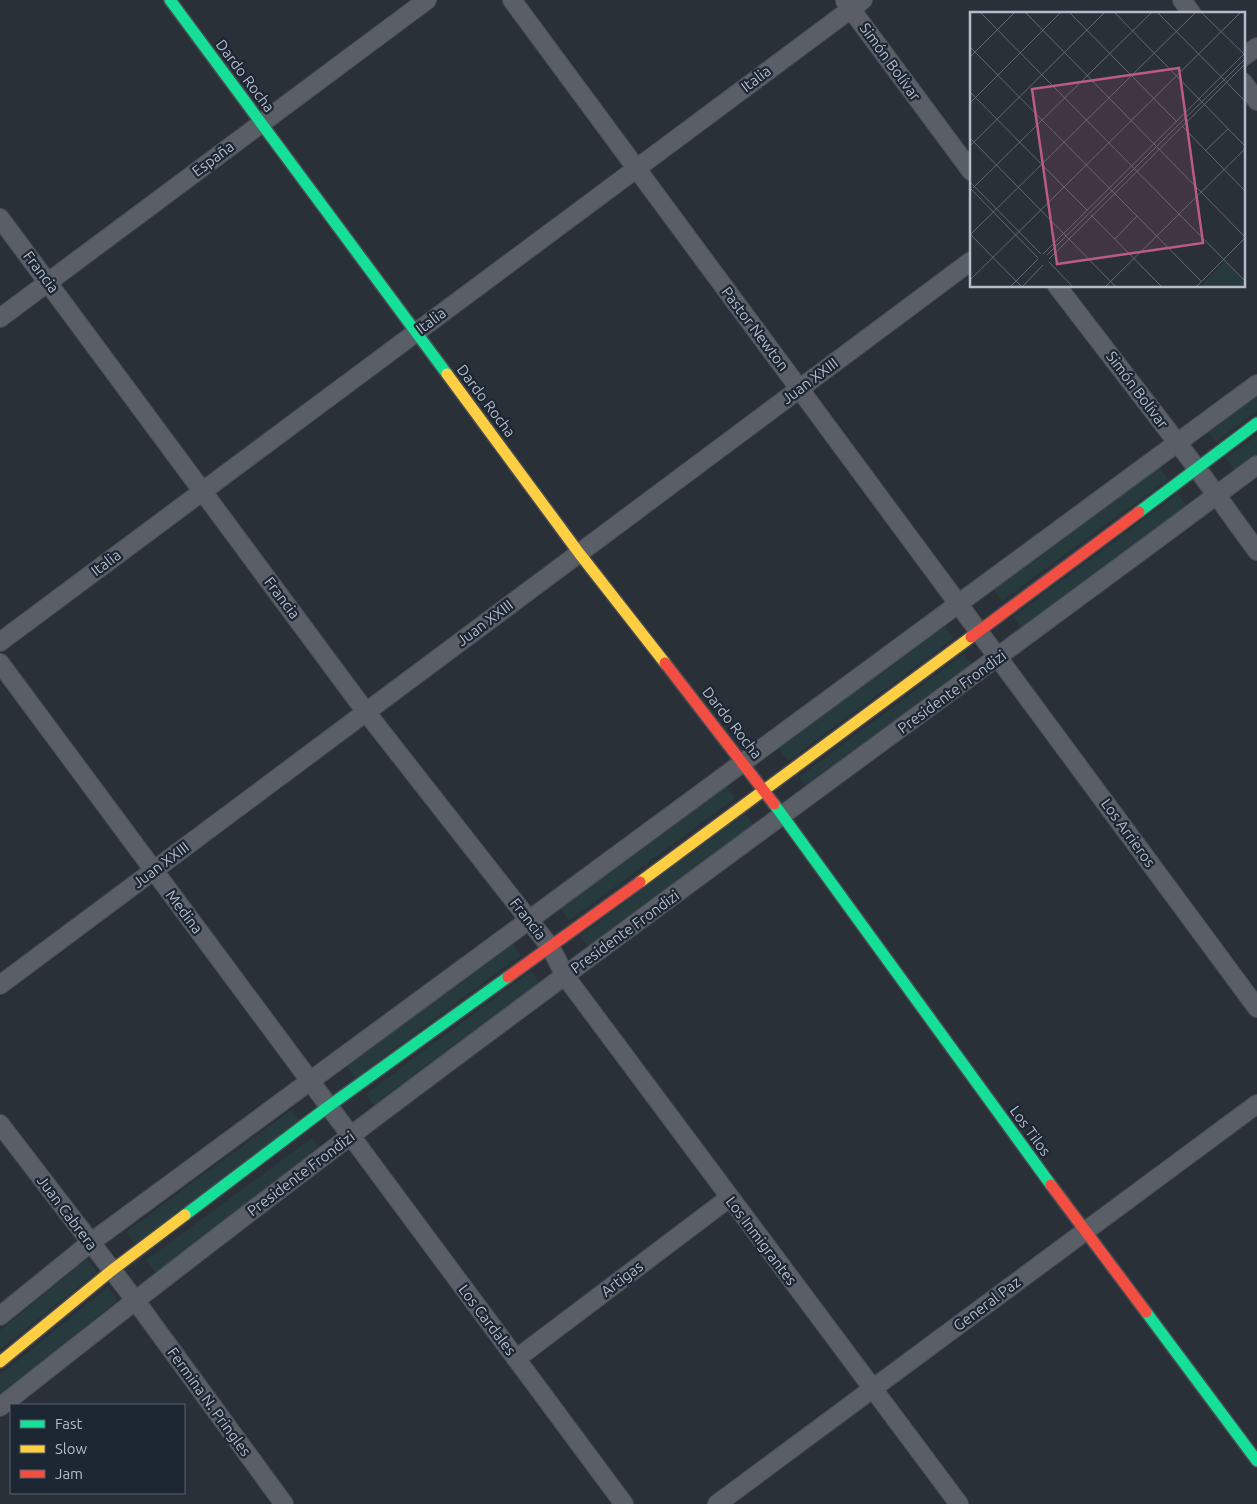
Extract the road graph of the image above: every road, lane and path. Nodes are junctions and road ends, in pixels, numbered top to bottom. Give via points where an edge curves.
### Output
1 (170, 0) edge
2 (427, 0) edge
3 (512, 0) edge
4 (1182, 0) edge
5 (852, 3) edge
6 (1191, 12) edge
7 (1257, 47) edge
8 (1244, 56) edge
9 (1244, 83) edge
10 (1257, 101) edge
11 (262, 123) junction
12 (636, 169) junction
13 (970, 171) edge
14 (0, 218) edge
15 (970, 262) edge
16 (48, 282) junction
17 (1059, 288) edge
18 (0, 318) edge
19 (416, 332) junction
20 (1257, 384) edge
21 (799, 389) junction
22 (1257, 423) edge
23 (1177, 442) junction
24 (1257, 465) edge
25 (1196, 467) junction
26 (203, 491) junction
27 (1217, 495) junction
28 (1257, 551) edge
29 (579, 552) junction
30 (960, 604) junction
31 (980, 631) junction
32 (0, 642) edge
33 (999, 658) junction
34 (0, 663) edge
35 (366, 712) junction
36 (744, 763) junction
37 (764, 792) junction
38 (782, 817) junction
39 (154, 870) junction
40 (529, 921) junction
41 (551, 948) junction
42 (565, 976) junction
43 (0, 985) edge
44 (1257, 1008) edge
45 (311, 1083) junction
46 (1257, 1104) edge
47 (329, 1106) junction
48 (0, 1124) edge
49 (351, 1137) junction
50 (729, 1198) junction
51 (1085, 1231) junction
52 (90, 1243) junction
53 (111, 1271) junction
54 (135, 1300) junction
55 (0, 1316) edge
56 (516, 1359) junction
57 (0, 1362) edge
58 (873, 1389) junction
59 (0, 1407) edge
60 (1257, 1461) edge
61 (284, 1504) edge
62 (624, 1504) edge
63 (717, 1504) edge
64 (959, 1504) edge

1 - 11 street, Dardo Rocha
2 - 11 street, España
3 - 12 street, Pastor Newton
4 - 6 street
5 - 12 street, Italia
5 - 13 street, Simón Bolívar
7 - 8 street
9 - 10 street
11 - 16 street, España
11 - 19 street, Dardo Rocha
12 - 19 street, Italia
12 - 21 street, Pastor Newton
14 - 16 street, Francia
15 - 21 street, Juan XXIII
16 - 18 street, España
16 - 26 street, Francia
17 - 23 street, Simón Bolívar
19 - 26 street, Italia
19 - 29 street, Dardo Rocha
20 - 23 street
21 - 29 street, Juan XXIII
21 - 30 street, Pastor Newton
22 - 25 street, Presidente Frondizi
23 - 25 street, Simón Bolívar
23 - 30 street
24 - 27 street, Presidente Frondizi
25 - 27 street, Simón Bolívar
25 - 31 street, Presidente Frondizi
26 - 32 street, Italia
26 - 35 street, Francia
27 - 28 street, Simón Bolívar
27 - 33 street, Presidente Frondizi
29 - 35 street, Juan XXIII
29 - 36 street, Dardo Rocha
30 - 31 street, Pastor Newton
30 - 36 street
31 - 33 street, Pastor Newton
31 - 37 street, Presidente Frondizi
33 - 38 street, Presidente Frondizi
33 - 44 street, Los Arrieros
34 - 39 street, Medina
35 - 39 street, Juan XXIII
35 - 40 street, Francia
36 - 37 street, Dardo Rocha
36 - 40 street
37 - 38 street, Dardo Rocha
37 - 41 street, Presidente Frondizi
38 - 42 street, Presidente Frondizi
38 - 51 street, Los Tilos
39 - 43 street, Juan XXIII
39 - 45 street, Medina
40 - 41 street, Francia
40 - 45 street
41 - 42 street, Francia
41 - 47 street, Presidente Frondizi
42 - 49 street, Presidente Frondizi
42 - 50 street, Los Inmigrantes
45 - 47 street, Medina
45 - 52 street
46 - 51 street, General Paz
47 - 49 street, Medina
47 - 53 street, Presidente Frondizi
48 - 52 street, Juan Cabrera
49 - 54 street, Presidente Frondizi
49 - 56 street, Los Cardales
50 - 56 street, Artigas
50 - 58 street, Los Inmigrantes
51 - 58 street, General Paz
51 - 60 street, Los Tilos
52 - 53 street, Juan Cabrera
52 - 55 street
53 - 54 street, Juan Cabrera
53 - 57 street, Presidente Frondizi
54 - 59 street, Presidente Frondizi
54 - 61 street, Fermina N. Pringles
56 - 62 street, Los Cardales
58 - 63 street, General Paz
58 - 64 street, Los Inmigrantes

